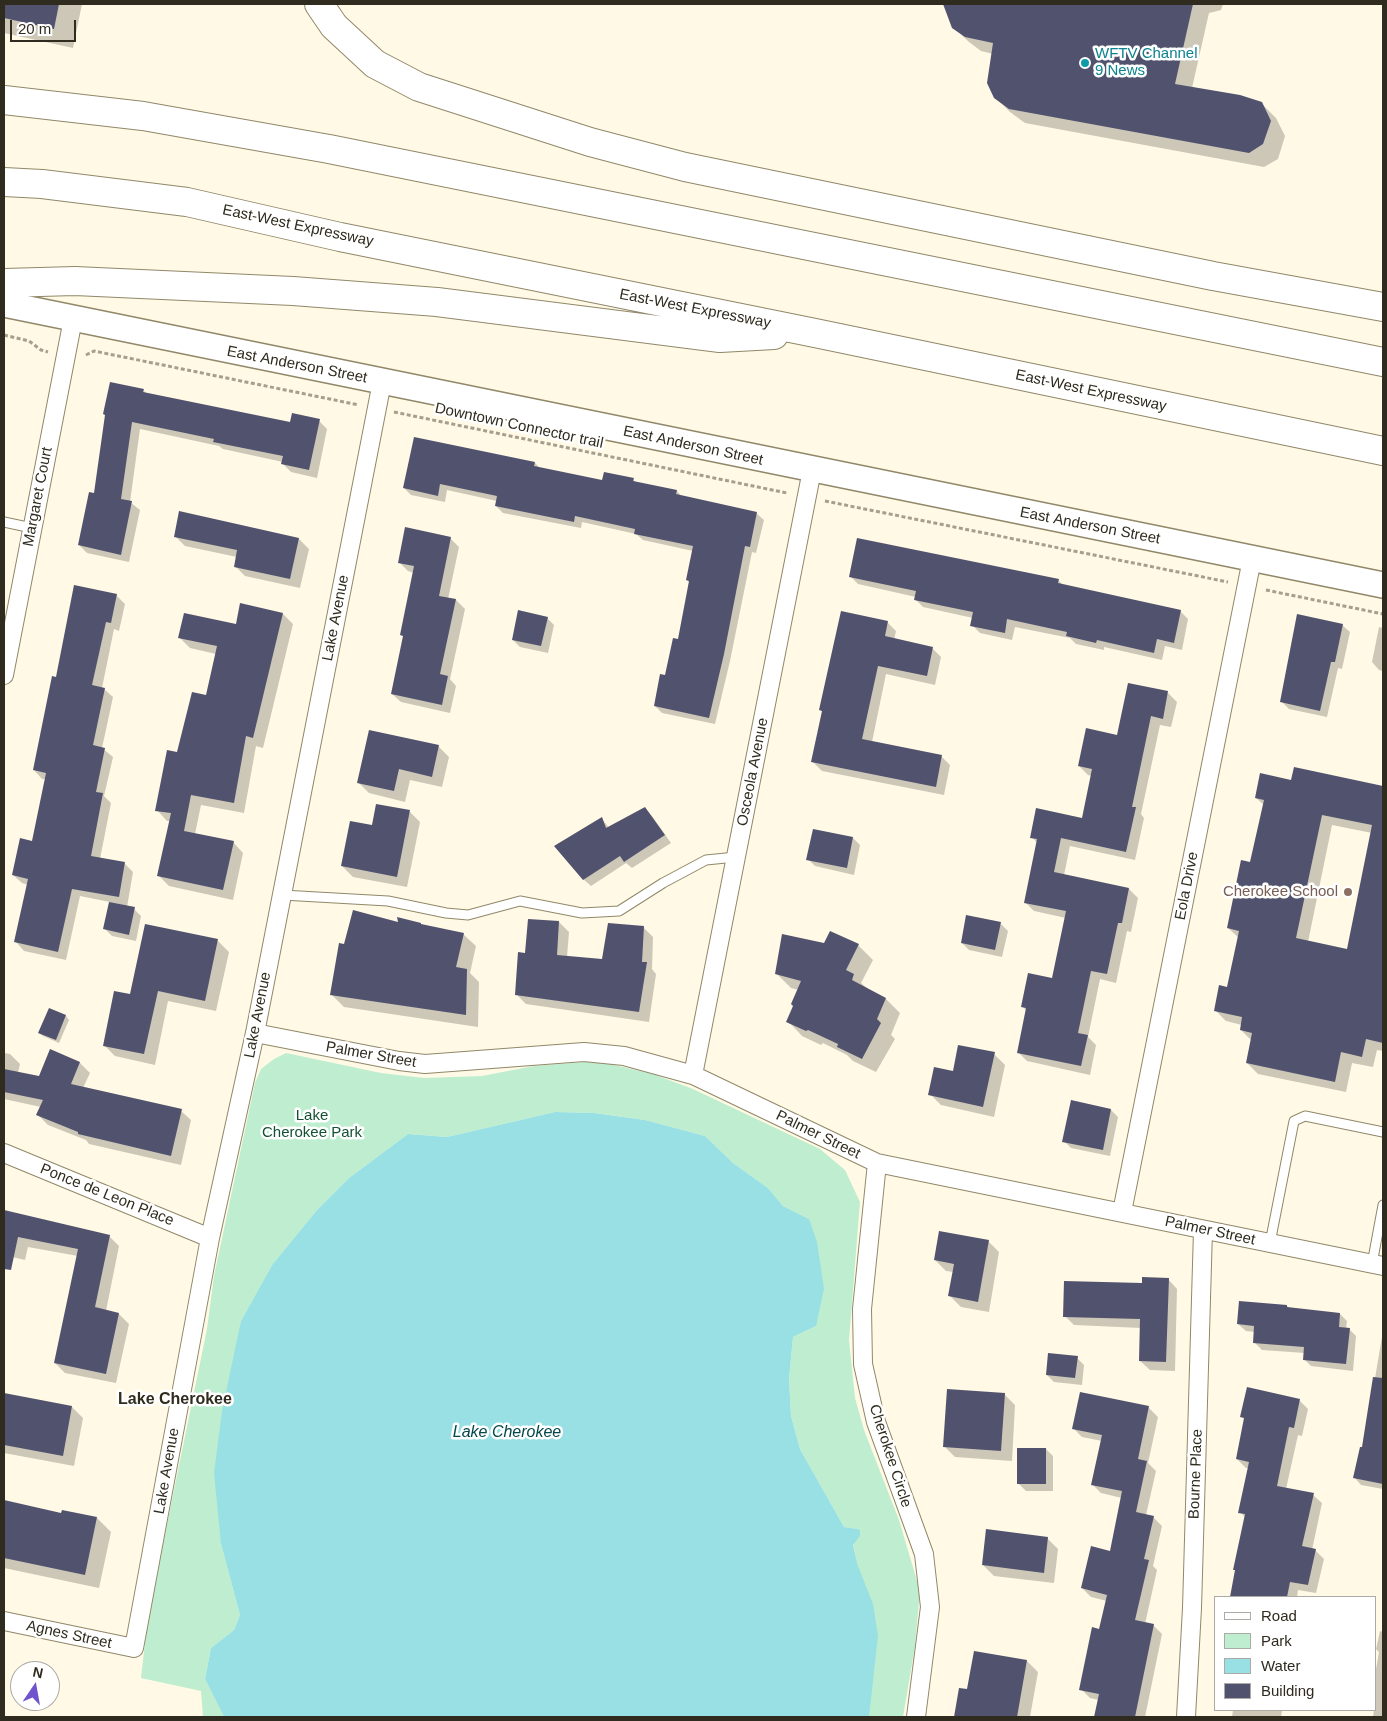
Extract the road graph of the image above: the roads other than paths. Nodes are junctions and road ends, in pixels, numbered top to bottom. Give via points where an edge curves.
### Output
1 (319, 4) edge
2 (4, 100) edge
3 (4, 182) edge
4 (4, 283) edge
5 (4, 304) edge
6 (1383, 307) edge
7 (73, 319) junction
8 (814, 333) junction
9 (1383, 362) edge
10 (382, 382) junction
11 (1383, 451) edge
12 (812, 470) junction
13 (4, 522) edge
14 (32, 528) junction
15 (1252, 559) junction
16 (1383, 585) edge
17 (4, 674) edge
18 (736, 857) junction
19 (282, 895) junction
20 (255, 1034) junction
21 (693, 1075) junction
22 (1383, 1132) edge
23 (4, 1153) edge
24 (877, 1163) junction
25 (1383, 1205) edge
26 (1122, 1212) junction
27 (1203, 1230) junction
28 (210, 1238) junction
29 (1270, 1243) junction
30 (1378, 1265) edge
31 (4, 1624) edge
32 (134, 1648) joint
33 (916, 1717) edge
34 (1186, 1717) edge

1 - 6 highway via 334,26 375,64 419,87 590,142 685,167 1213,276
2 - 9 highway via 142,116 329,149
3 - 8 highway, East-West Expressway via 187,202 340,237
4 - 8 highway via 75,281 418,300 720,338
5 - 7 main road, East Anderson Street
7 - 10 main road, East Anderson Street
7 - 14 street, Margaret Court
8 - 11 highway, East-West Expressway
10 - 12 main road, East Anderson Street
10 - 19 street, Lake Avenue
12 - 15 main road, East Anderson Street
12 - 18 street, Osceola Avenue
13 - 14 lane
14 - 17 street, Margaret Court
15 - 16 main road, East Anderson Street
15 - 26 street, Eola Drive
18 - 19 lane via 706,860 618,911 582,913 520,901 468,915 388,901
18 - 21 street, Osceola Avenue
19 - 20 street, Lake Avenue
20 - 21 street, Palmer Street via 425,1064 584,1052 624,1056
20 - 28 street, Lake Avenue
21 - 24 street, Palmer Street
22 - 29 lane via 1305,1116 1294,1121
23 - 28 street, Ponce de Leon Place
24 - 26 street, Palmer Street
24 - 33 street, Cherokee Circle via 862,1309 863,1364 876,1422 924,1554 930,1607
25 - 30 lane
26 - 27 street, Palmer Street
27 - 29 street, Palmer Street
27 - 34 street, Bourne Place
28 - 32 street, Lake Avenue
29 - 30 street, Palmer Street
31 - 32 street, Agnes Street

